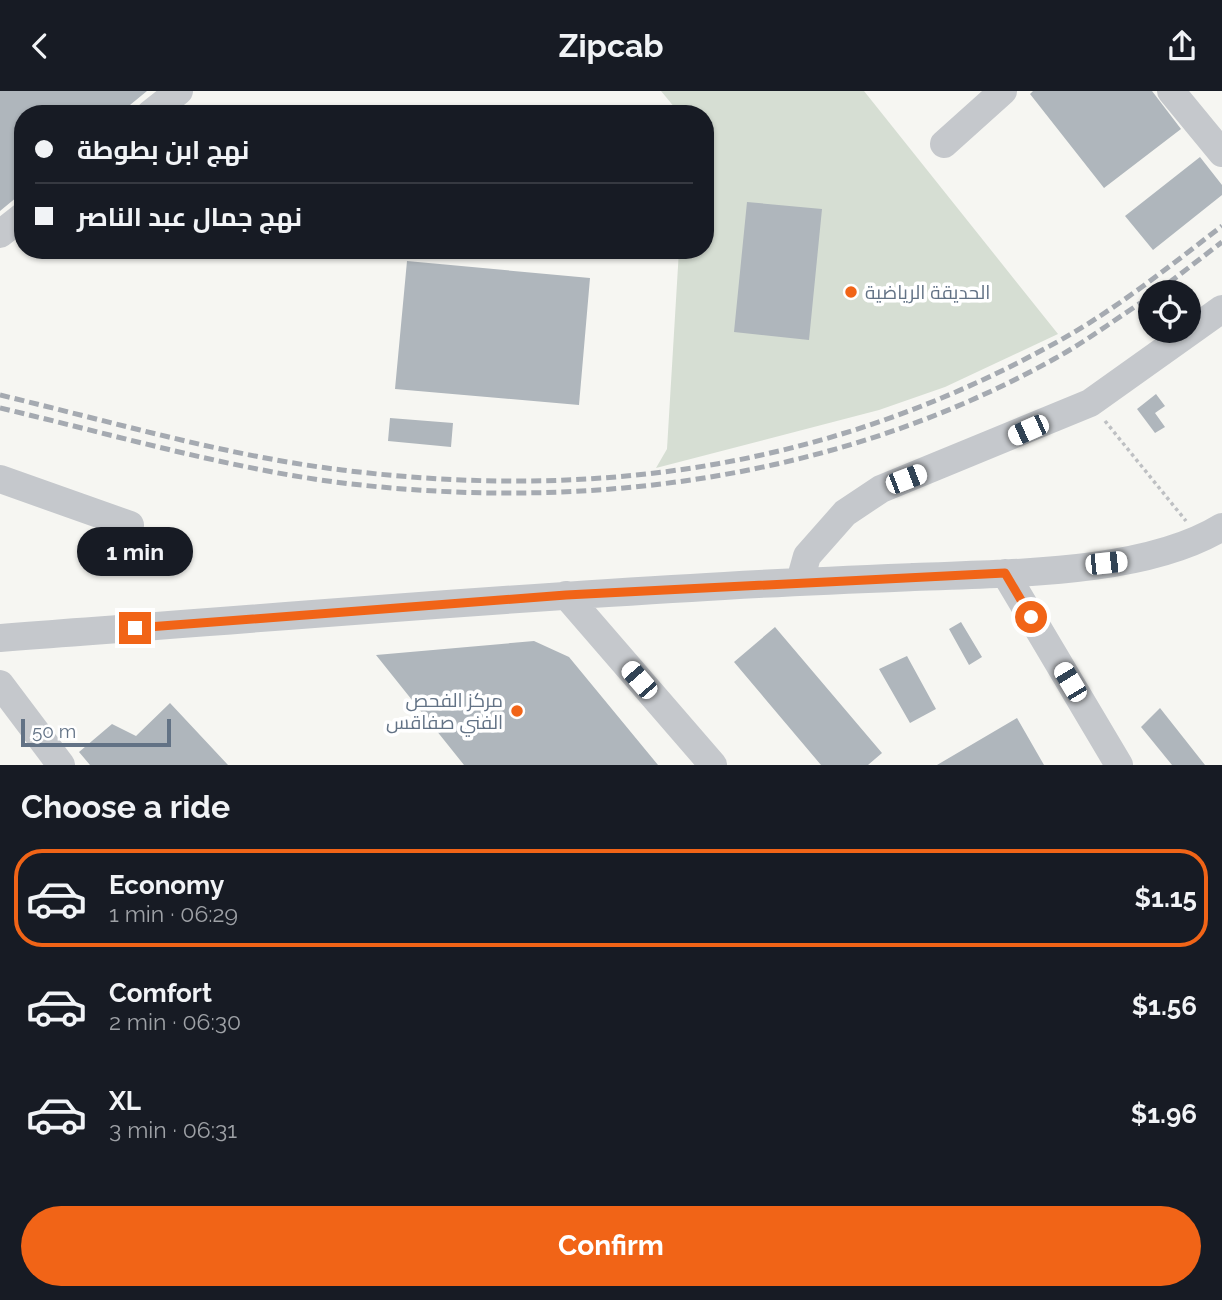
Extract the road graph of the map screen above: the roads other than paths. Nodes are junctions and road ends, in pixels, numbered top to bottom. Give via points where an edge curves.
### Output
1 (179, 91) edge
2 (1003, 91) edge
3 (1171, 91) edge
4 (161, 105) edge
5 (944, 143) dead end
6 (1222, 153) edge
7 (14, 223) edge
8 (0, 234) edge
9 (1222, 309) edge
10 (0, 479) edge
11 (130, 525) dead end
12 (1212, 533) edge
13 (1005, 573) junction
14 (800, 581) junction
15 (566, 595) junction
16 (0, 638) edge
17 (0, 684) edge
18 (61, 765) edge
19 (713, 765) edge
20 (1119, 765) edge

1 - 4 street
2 - 5 street
3 - 6 street
7 - 8 street
9 - 14 street via 1090,403 881,489 845,513 807,556
10 - 11 street
12 - 13 street via 1131,560
13 - 14 street
13 - 20 street
14 - 15 street
15 - 16 street
15 - 19 street
17 - 18 street

